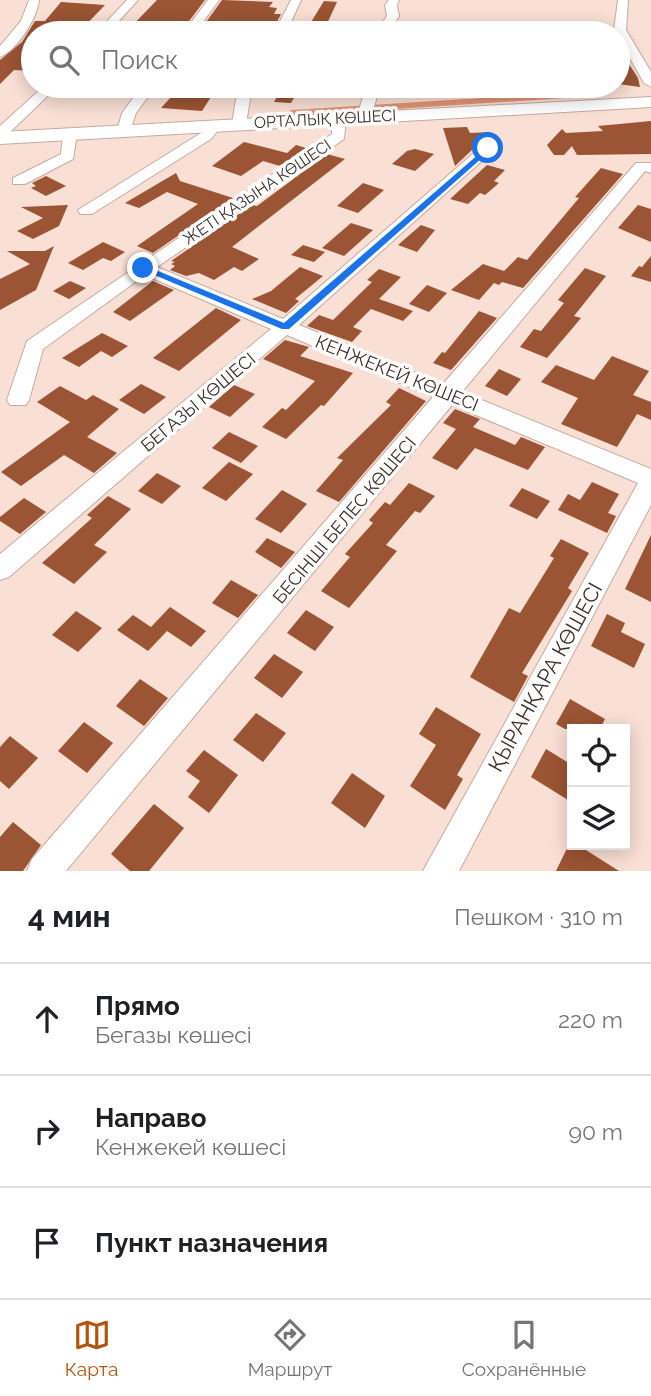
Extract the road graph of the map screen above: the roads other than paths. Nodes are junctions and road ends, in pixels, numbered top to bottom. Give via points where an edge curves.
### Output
1 (34, 0) edge
2 (133, 0) edge
3 (214, 0) edge
4 (296, 0) edge
5 (394, 0) edge
6 (623, 0) edge
7 (25, 21) edge
8 (114, 21) edge
9 (198, 21) edge
10 (285, 21) edge
11 (390, 21) edge
12 (621, 21) edge
13 (21, 26) edge
14 (630, 47) edge
15 (0, 53) edge
16 (651, 83) edge
17 (39, 98) edge
18 (140, 98) edge
19 (244, 98) edge
20 (370, 98) edge
21 (651, 102) edge
22 (364, 117) junction
23 (340, 118) junction
24 (239, 124) junction
25 (215, 125) junction
26 (124, 131) junction
27 (71, 134) junction
28 (0, 136) edge
29 (488, 148) dead end
30 (646, 167) edge
31 (19, 181) dead end
32 (86, 210) dead end
33 (143, 268) junction
34 (285, 327) junction
35 (450, 395) junction
36 (18, 400) dead end
37 (651, 481) edge
38 (0, 569) edge
39 (44, 871) edge
40 (440, 871) edge

1 - 7 street
2 - 8 street
3 - 9 street
4 - 10 street
5 - 11 street
6 - 12 street
13 - 15 street
14 - 16 street
17 - 28 street
18 - 26 street
19 - 24 street
20 - 22 street
21 - 22 main road, ОРТАЛЫҚ КӨШЕСІ
22 - 23 main road, ОРТАЛЫҚ КӨШЕСІ
23 - 24 main road, ОРТАЛЫҚ КӨШЕСІ
23 - 33 street, ЖЕТІ ҚАЗЫНА КӨШЕСІ via 339,136
24 - 25 main road, ОРТАЛЫҚ КӨШЕСІ
25 - 26 main road, ОРТАЛЫҚ КӨШЕСІ
25 - 32 street via 206,136
26 - 27 main road, ОРТАЛЫҚ КӨШЕСІ
27 - 28 main road, ОРТАЛЫҚ КӨШЕСІ
27 - 31 street via 68,156
29 - 34 street, БЕГАЗЫ КӨШЕСІ
30 - 35 street, БЕСІНШІ БЕЛЕС КӨШЕСІ
33 - 34 street, КЕНЖЕКЕЙ КӨШЕСІ
33 - 36 street, ЖЕТІ ҚАЗЫНА КӨШЕСІ via 34,346
34 - 35 street, КЕНЖЕКЕЙ КӨШЕСІ
34 - 38 street, БЕГАЗЫ КӨШЕСІ
35 - 37 street, КЕНЖЕКЕЙ КӨШЕСІ
35 - 39 street, БЕСІНШІ БЕЛЕС КӨШЕСІ
37 - 40 street, ҚЫРАНҚАРА КӨШЕСІ

